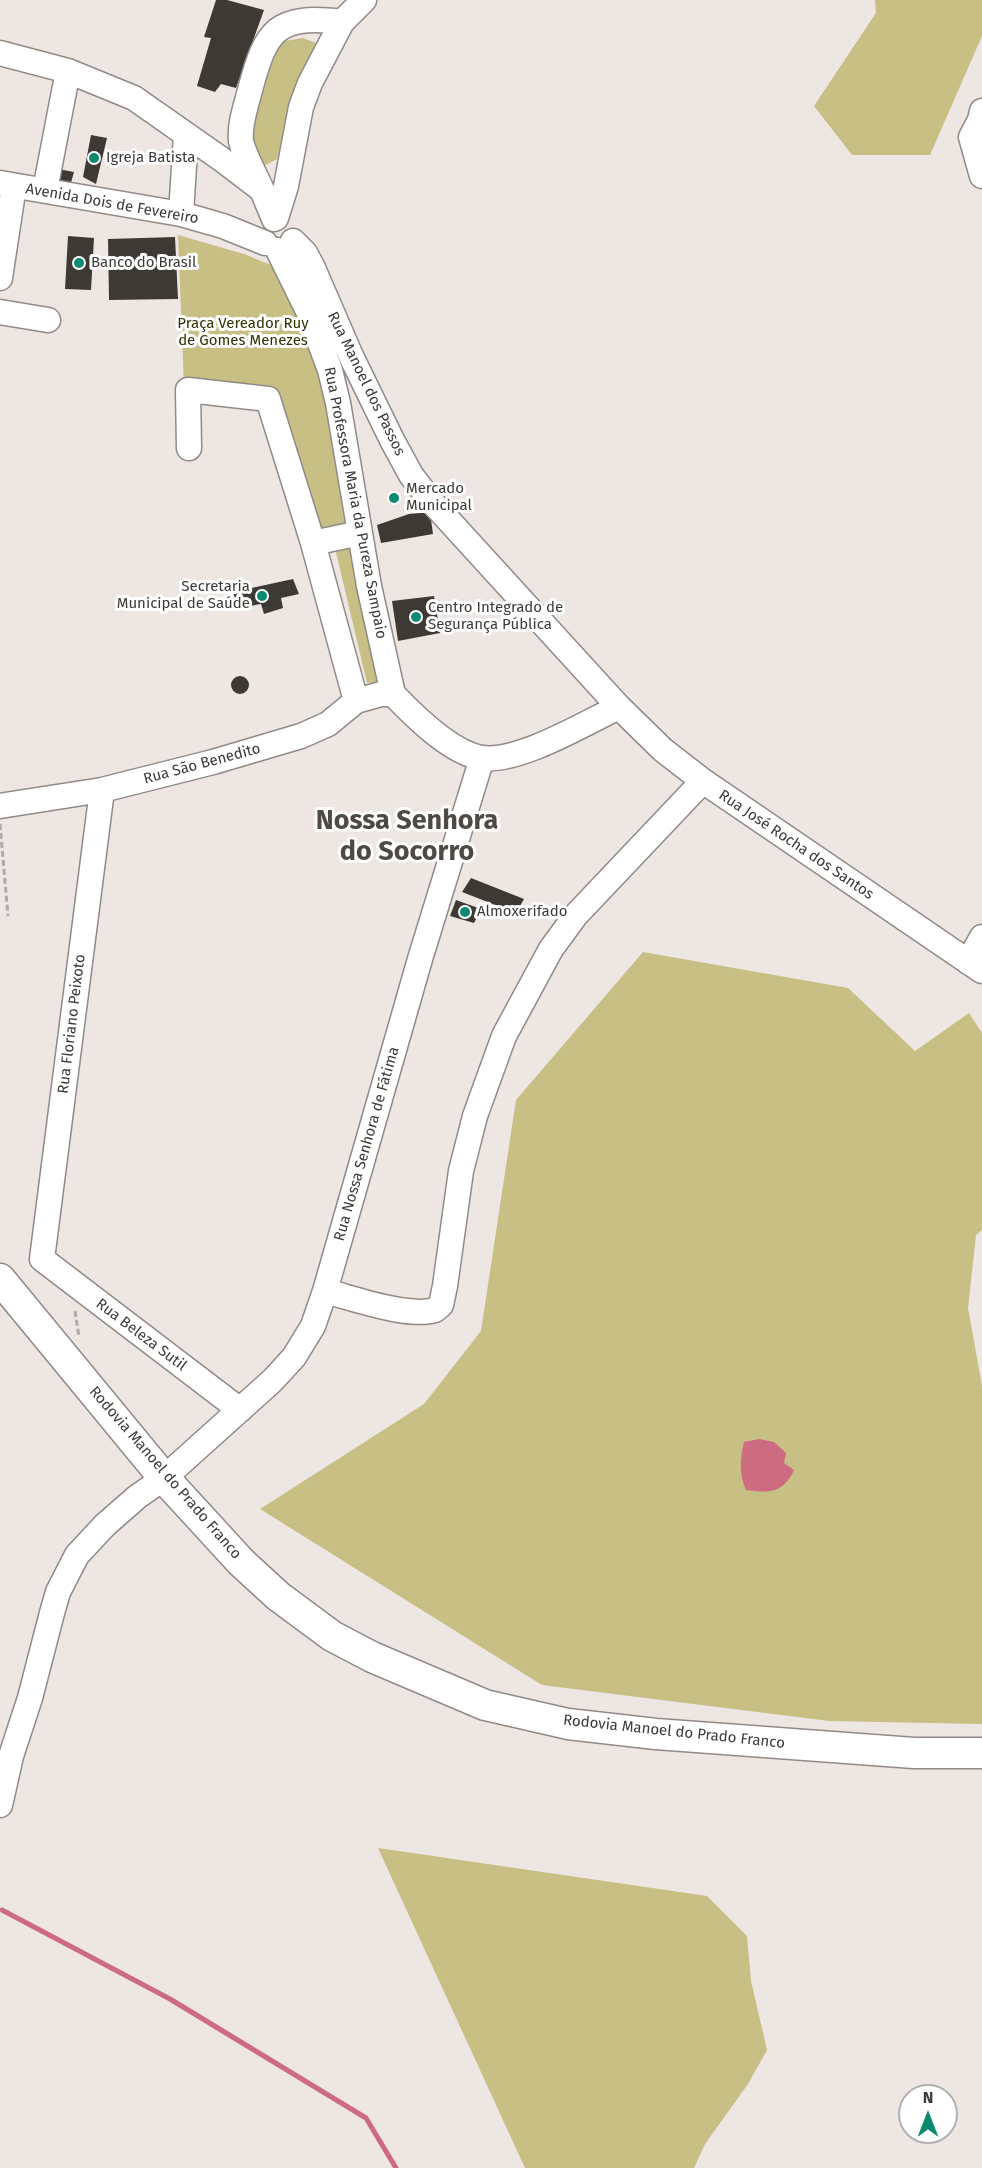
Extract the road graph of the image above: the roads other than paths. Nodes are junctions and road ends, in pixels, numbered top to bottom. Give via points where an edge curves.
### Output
1 (364, 0) edge
2 (342, 22) junction
3 (0, 54) edge
4 (68, 71) junction
5 (981, 120) edge
6 (186, 135) junction
7 (982, 177) edge
8 (7, 184) edge
9 (45, 190) junction
10 (262, 190) junction
11 (181, 214) junction
12 (277, 232) junction
13 (0, 278) edge
14 (0, 312) edge
15 (48, 320) dead end
16 (189, 448) dead end
17 (360, 533) junction
18 (313, 543) junction
19 (393, 694) junction
20 (356, 702) junction
21 (619, 706) junction
22 (482, 758) junction
23 (703, 781) junction
24 (102, 790) junction
25 (0, 806) edge
26 (982, 937) edge
27 (975, 967) edge
28 (42, 1258) joint
29 (0, 1279) edge
30 (325, 1291) junction
31 (240, 1410) junction
32 (164, 1478) junction
33 (982, 1753) edge
34 (0, 1805) edge

1 - 2 street
2 - 10 street via 317,19 280,28 264,44 242,122 241,141
2 - 12 street via 309,83 301,107 286,186 293,207
3 - 4 street
4 - 6 street via 134,98
4 - 9 street
5 - 7 street via 971,137
6 - 10 street
6 - 11 street
8 - 9 street, Avenida Dois de Fevereiro
8 - 13 street
9 - 11 street, Avenida Dois de Fevereiro
10 - 12 street
11 - 12 street, Avenida Dois de Fevereiro via 223,226
12 - 17 street, Rua Professora Maria da Pureza Sampaio via 330,370
12 - 21 street, Rua Manoel dos Passos via 305,254 313,268 351,356 411,475
14 - 15 street
16 - 18 street via 188,390 268,399
17 - 18 street
17 - 19 street, Rua Professora Maria da Pureza Sampaio
18 - 20 street
19 - 20 street, Rua São Benedito
19 - 22 street via 419,721 456,748
20 - 24 street, Rua São Benedito via 328,724 302,736
21 - 22 street via 528,750 504,758
21 - 23 street, Rua José Rocha dos Santos via 663,750
22 - 30 street, Rua Nossa Senhora de Fátima
23 - 27 street, Rua José Rocha dos Santos
23 - 30 street via 576,915 551,949 504,1036 475,1116 461,1171 441,1305 435,1310 399,1310
24 - 25 street, Rua São Benedito
24 - 28 street, Rua Floriano Peixoto
26 - 27 street
28 - 31 street, Rua Beleza Sutil
29 - 32 main road, Rodovia Manoel do Prado Franco
30 - 31 street, Rua Nossa Senhora de Fátima via 313,1326 294,1357
31 - 32 street, Rua Nossa Senhora de Fátima
32 - 33 main road, Rodovia Manoel do Prado Franco via 240,1562 332,1636 486,1705 568,1724 656,1734 914,1753
32 - 34 street, Rua Nossa Senhora de Fátima via 105,1525 77,1555 65,1578 10,1756

